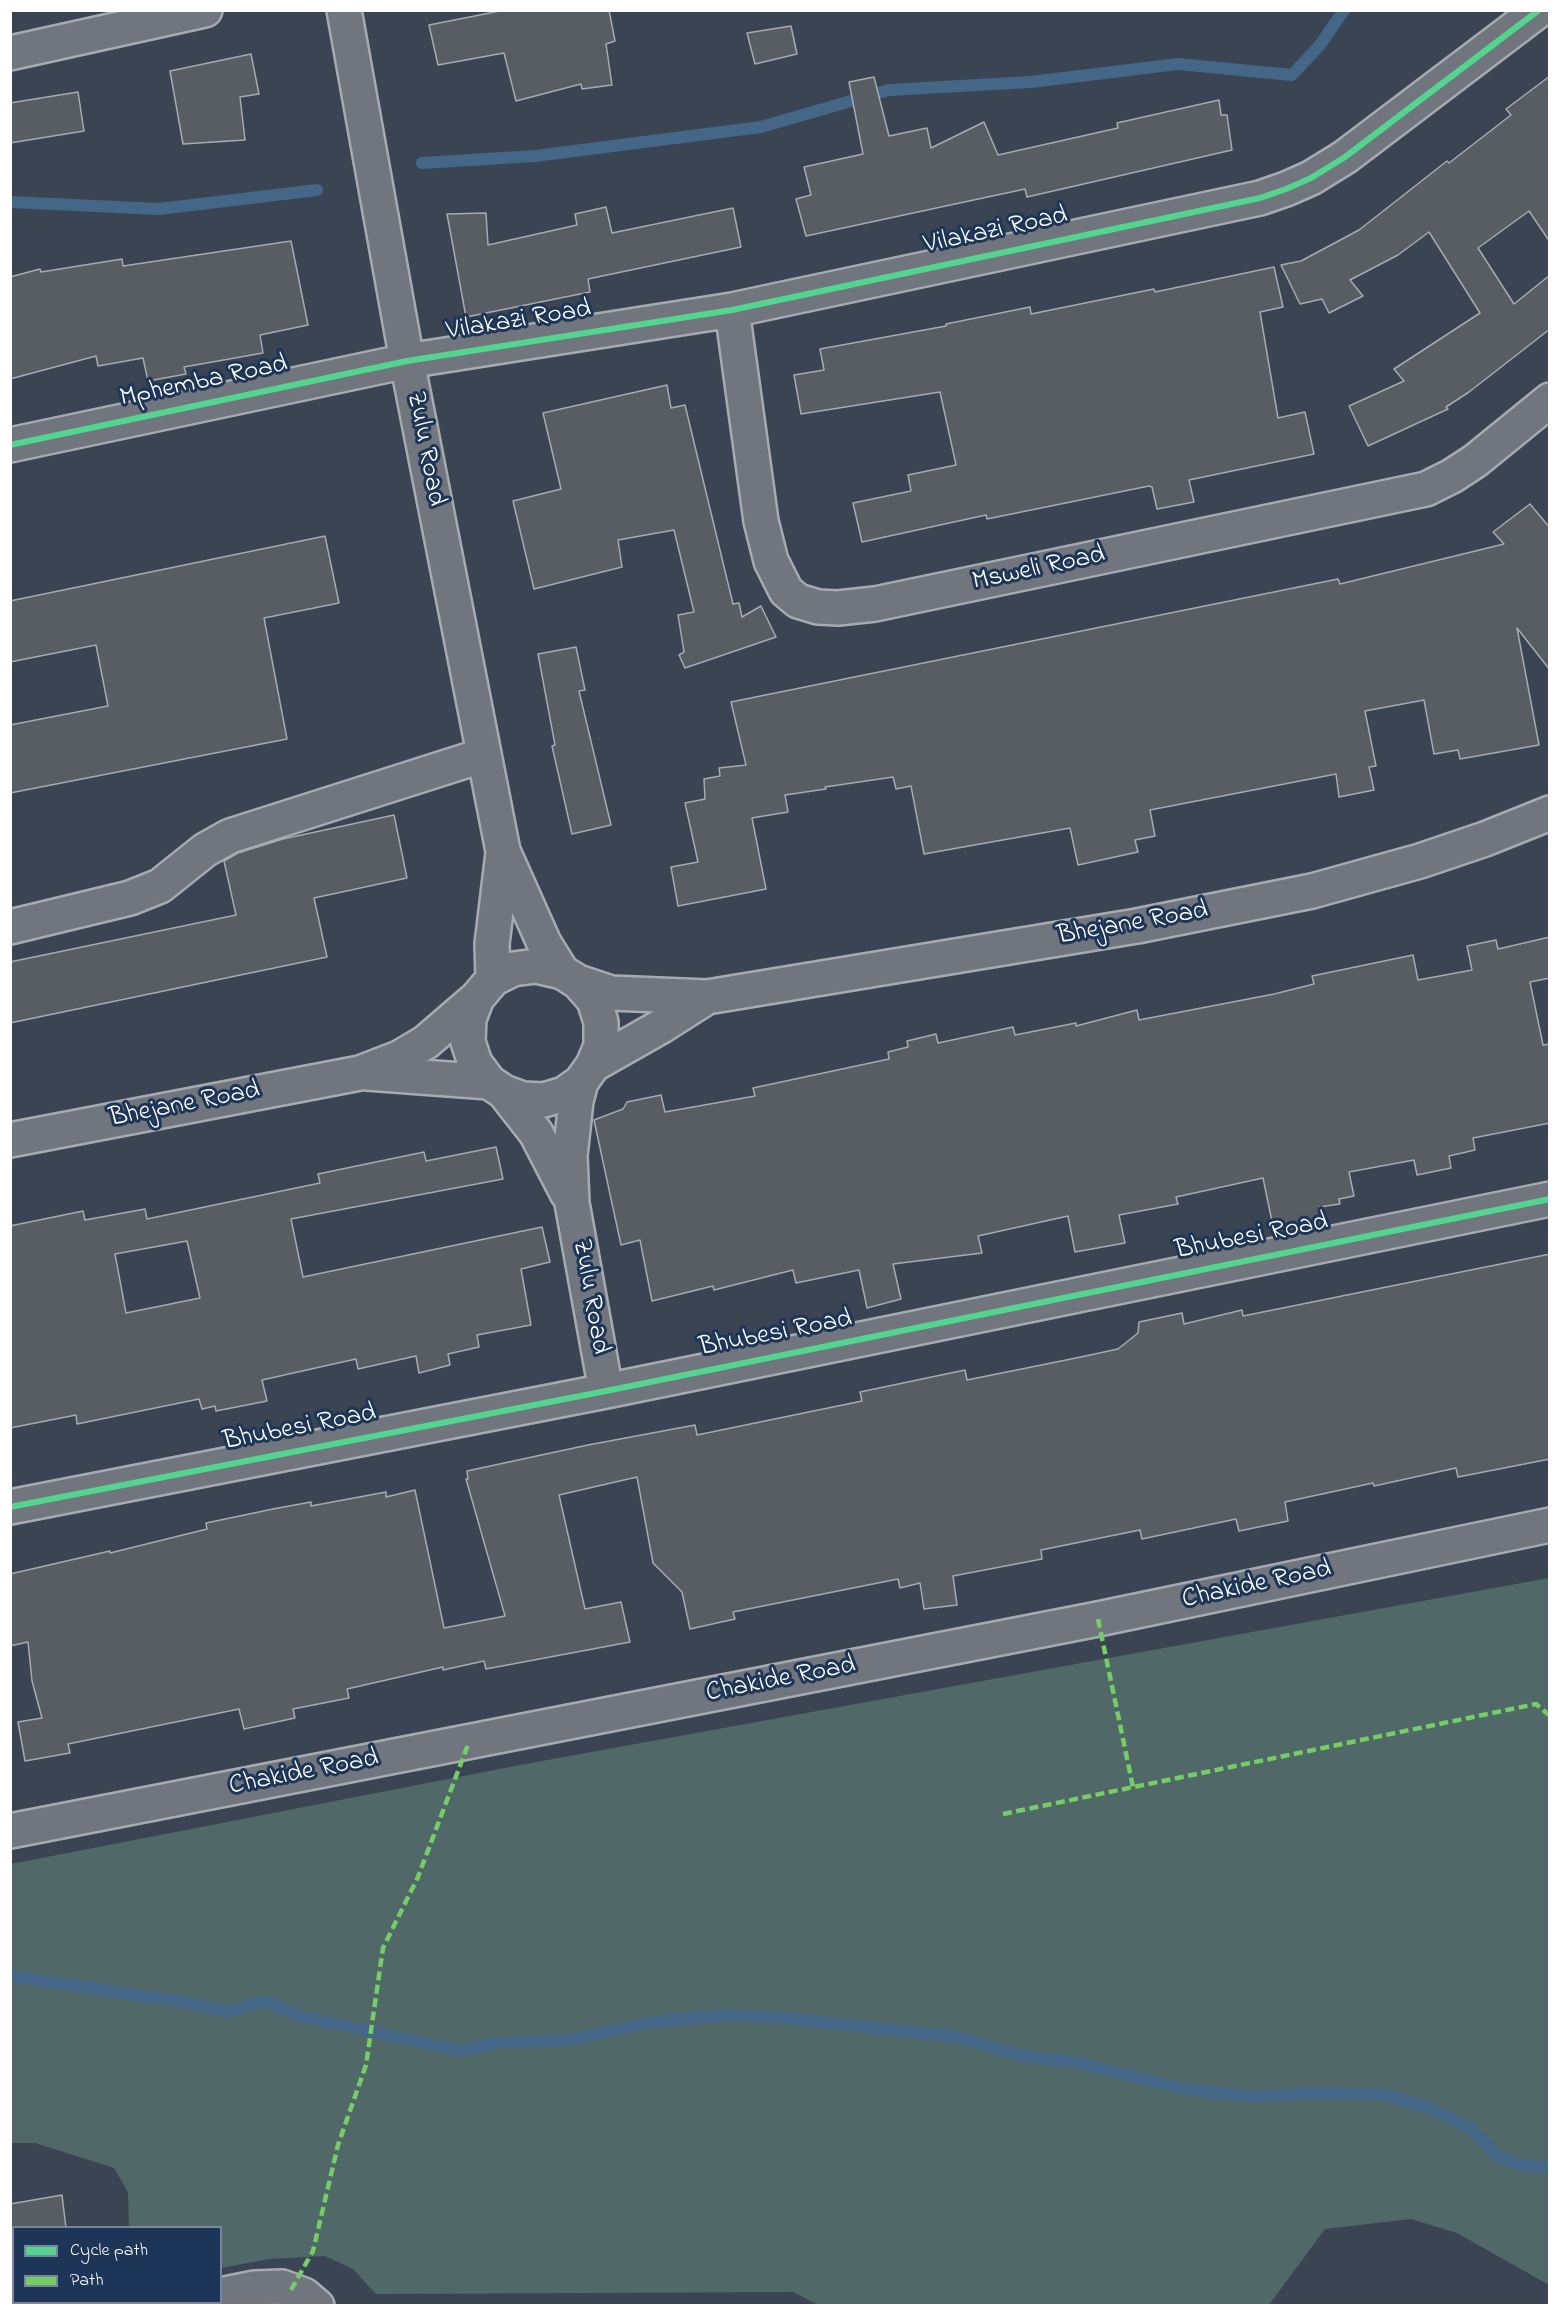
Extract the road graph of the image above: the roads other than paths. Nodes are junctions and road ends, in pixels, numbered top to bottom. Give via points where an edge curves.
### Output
1 (205, 10) edge
2 (344, 10) edge
3 (1539, 10) edge
4 (11, 50) edge
5 (732, 310) junction
6 (407, 361) junction
7 (1550, 400) edge
8 (10, 445) edge
9 (484, 755) junction
10 (1550, 813) edge
11 (503, 851) junction
12 (10, 927) edge
13 (570, 977) junction
14 (485, 988) junction
15 (707, 997) junction
16 (360, 1073) junction
17 (587, 1074) junction
18 (496, 1087) junction
19 (10, 1140) edge
20 (1550, 1199) edge
21 (572, 1203) junction
22 (606, 1390) junction
23 (10, 1507) edge
24 (1550, 1525) edge
25 (10, 1831) edge
26 (222, 2295) edge
27 (317, 2306) edge

1 - 4 street
2 - 6 street, Zulu Road
3 - 5 street, Vilakazi Road via 1345,157 1286,189 1260,198
5 - 6 street, Vilakazi Road
5 - 7 street, Msweli Road via 761,521 771,561 786,591 798,601 818,607 875,604 1426,489 1475,461
6 - 8 street, Mphemba Road
6 - 9 street, Zulu Road
9 - 11 street, Zulu Road
9 - 12 street via 230,836 205,850 160,886 130,898
10 - 15 street, Bhejane Road via 1420,861 1312,891 1137,926
11 - 13 street, Zulu Road via 544,943
11 - 14 street, Zulu Road
13 - 14 street via 536,966 513,969
13 - 15 street, Bhejane Road via 611,993
13 - 17 street via 594,1000 601,1022 601,1046
14 - 16 street, Bhejane Road via 426,1042 399,1058
14 - 18 street via 469,1019 468,1042 475,1063
15 - 17 street, Bhejane Road
16 - 18 street, Bhejane Road
16 - 19 street, Bhejane Road
17 - 18 street via 564,1094 544,1100 523,1099
17 - 21 street, Zulu Road via 576,1101 570,1156
18 - 21 street, Zulu Road via 536,1133
20 - 22 street, Bhubesi Road
21 - 22 street, Zulu Road
22 - 23 street, Bhubesi Road
24 - 25 street, Chakide Road via 1098,1619
26 - 27 street via 282,2287 304,2295

